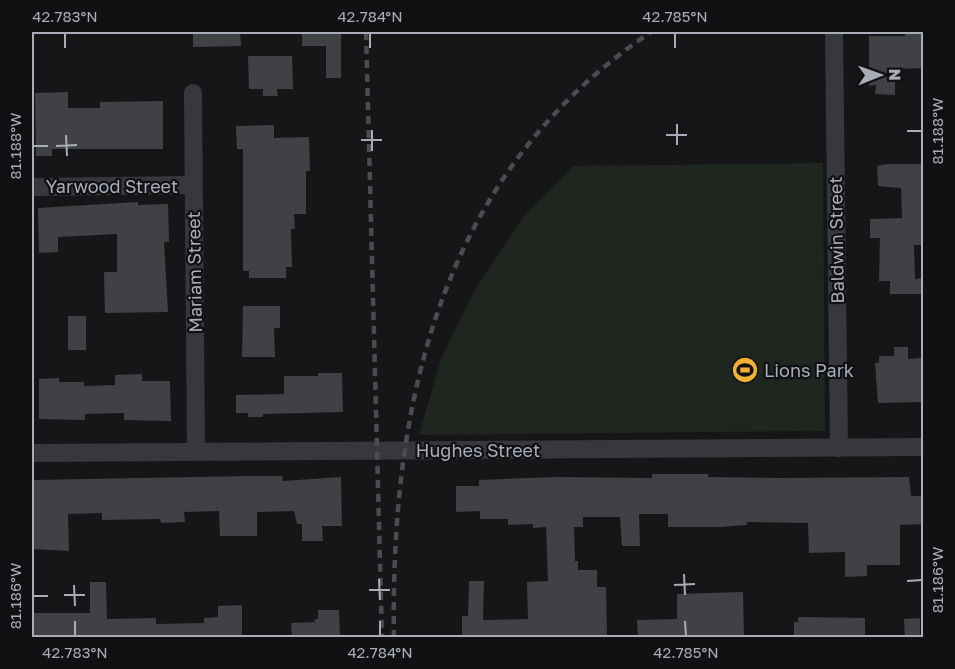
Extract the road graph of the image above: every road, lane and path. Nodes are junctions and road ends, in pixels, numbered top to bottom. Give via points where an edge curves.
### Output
1 (834, 32) edge
2 (193, 93) dead end
3 (192, 185) junction
4 (32, 187) edge
5 (924, 447) edge
6 (838, 448) junction
7 (196, 451) junction
8 (32, 453) edge

1 - 6 street, Baldwin Street
2 - 3 street, Mariam Street
3 - 4 street, Yarwood Street
3 - 7 street, Mariam Street
5 - 6 street, Hughes Street
6 - 7 street, Hughes Street
7 - 8 street, Hughes Street

